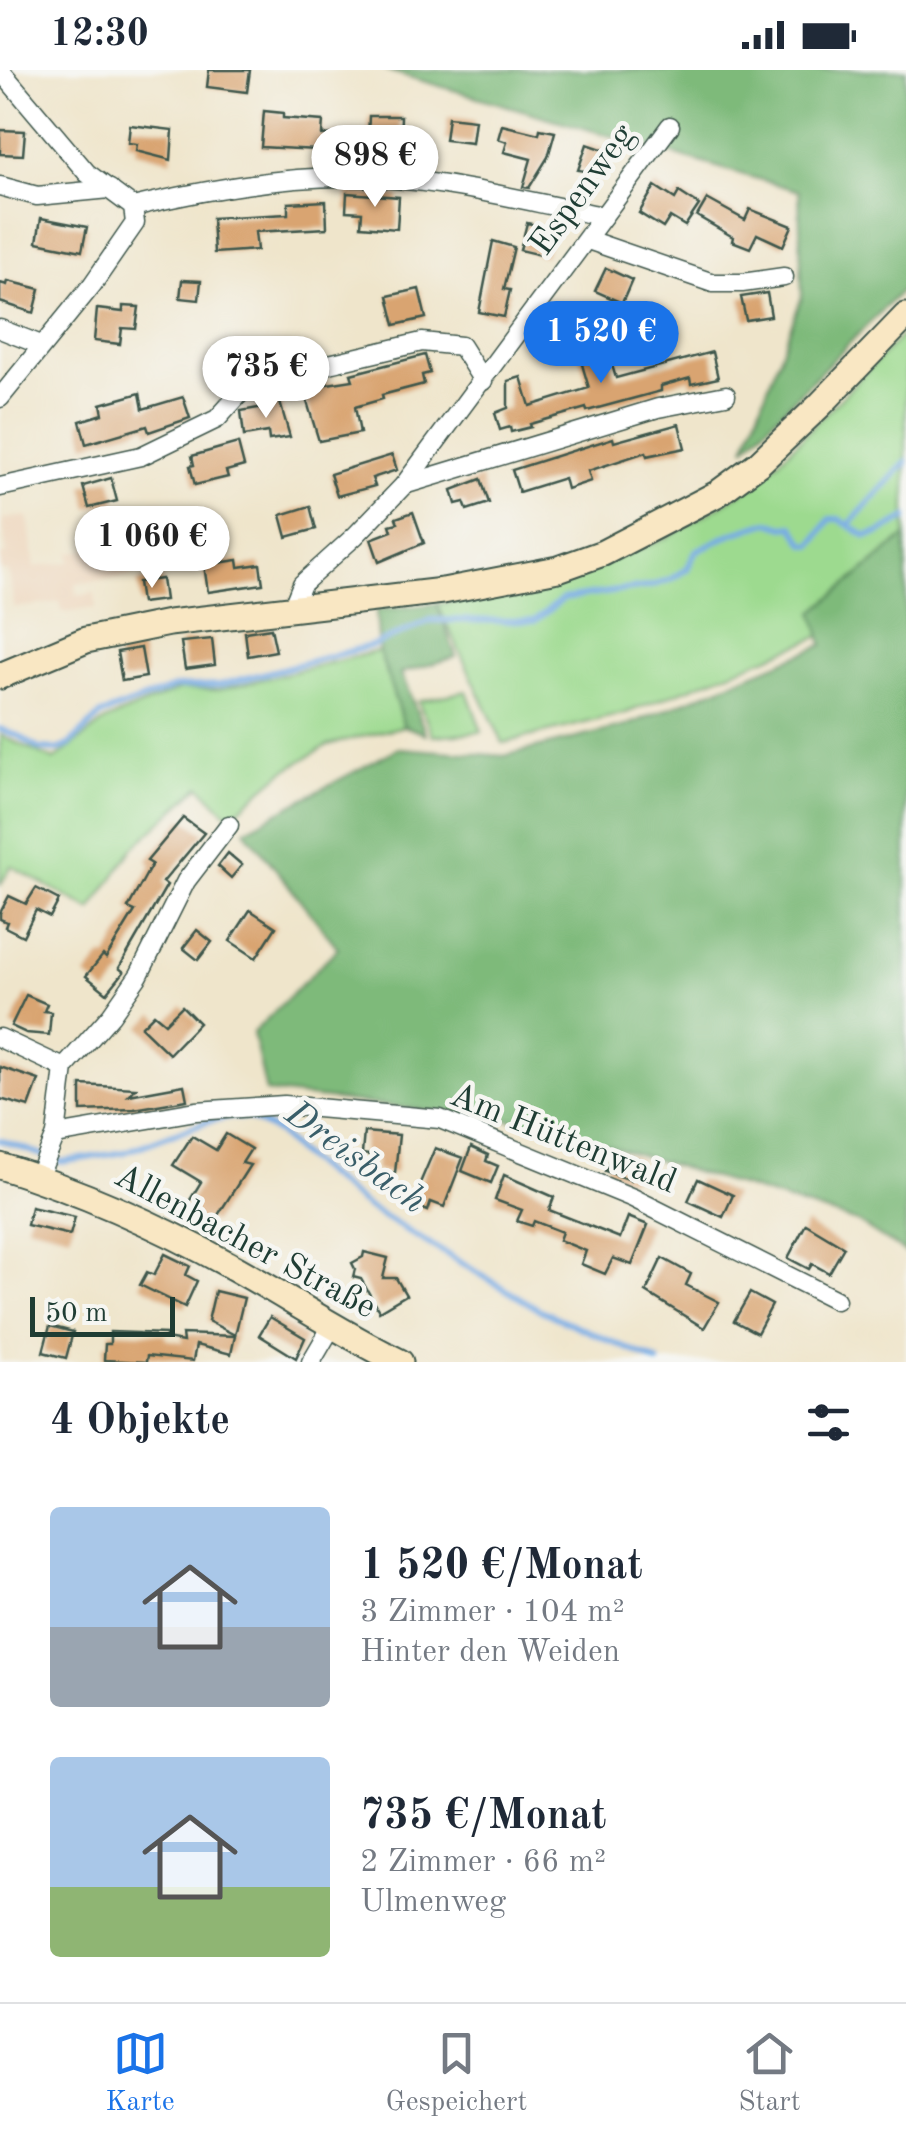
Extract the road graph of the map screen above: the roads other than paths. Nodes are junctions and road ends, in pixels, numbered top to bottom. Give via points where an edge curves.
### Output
1 (0, 70) edge
2 (670, 126) dead end
3 (0, 186) edge
4 (110, 189) junction
5 (133, 207) junction
6 (603, 216) junction
7 (588, 240) junction
8 (784, 277) dead end
9 (906, 316) edge
10 (0, 328) edge
11 (42, 345) junction
12 (482, 381) junction
13 (726, 396) dead end
14 (0, 398) edge
15 (404, 484) junction
16 (0, 486) edge
17 (292, 610) junction
18 (0, 676) edge
19 (229, 825) dead end
20 (0, 1038) edge
21 (64, 1068) junction
22 (47, 1156) junction
23 (0, 1166) edge
24 (836, 1300) dead end
25 (332, 1326) junction
26 (311, 1362) edge
27 (400, 1362) edge

1 - 4 street via 87,173
2 - 6 street, Espenweg
3 - 4 street via 38,196
4 - 5 street
5 - 6 street via 195,192 349,176 445,185
5 - 11 street via 135,223
6 - 7 street, Espenweg
7 - 8 street via 713,282
7 - 12 street, Espenweg
9 - 17 main road via 758,463 666,523 558,569
10 - 11 street
11 - 14 street
12 - 15 street, Espenweg
12 - 16 street via 461,346 422,342 383,349 244,389 216,419 142,456
13 - 15 street via 658,408
15 - 17 street, Espenweg via 302,584
17 - 18 main road via 86,640
19 - 21 street via 186,881 139,975
20 - 21 street
21 - 22 street
22 - 23 main road, Allenbacher Straße
22 - 24 street, Am Hüttenwald via 196,1111 284,1106 440,1119 633,1198
22 - 25 main road, Allenbacher Straße via 148,1224
25 - 26 street
25 - 27 main road, Allenbacher Straße

